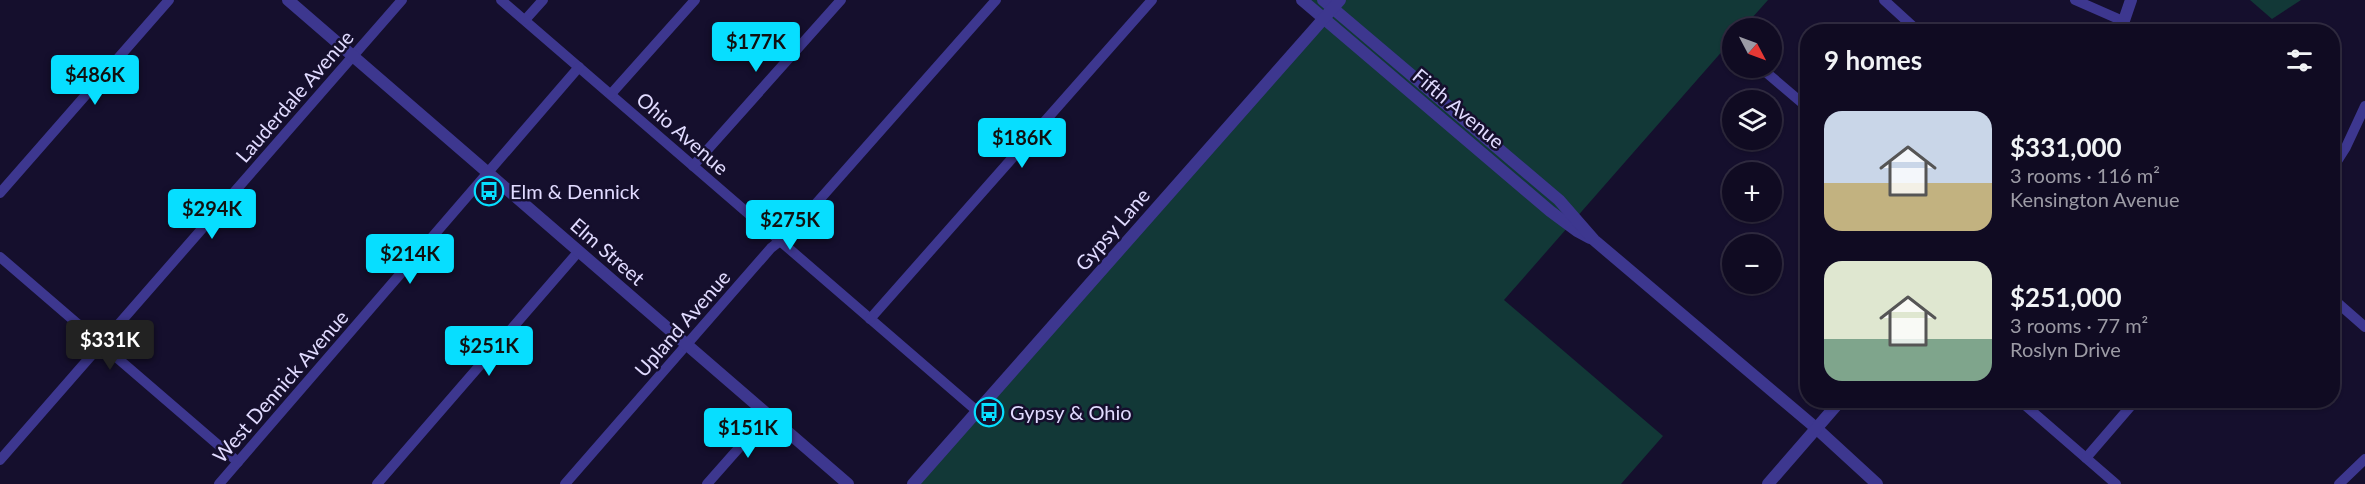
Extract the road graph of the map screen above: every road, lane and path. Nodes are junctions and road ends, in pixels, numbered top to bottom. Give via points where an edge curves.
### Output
1 (169, 0) edge
2 (288, 0) edge
3 (402, 0) edge
4 (501, 0) edge
5 (543, 0) edge
6 (695, 0) edge
7 (841, 0) edge
8 (996, 0) edge
9 (1152, 0) edge
10 (1302, 0) edge
11 (1884, 0) edge
12 (2075, 0) edge
13 (2131, 0) edge
14 (1332, 3) edge
15 (1324, 18) junction
16 (525, 20) junction
17 (1910, 24) edge
18 (2117, 24) edge
19 (2122, 24) edge
20 (353, 56) junction
21 (579, 67) junction
22 (1773, 78) edge
23 (611, 94) junction
24 (1800, 101) edge
25 (2365, 106) edge
26 (2340, 156) edge
27 (693, 166) junction
28 (488, 173) junction
29 (0, 193) edge
30 (1594, 240) junction
31 (780, 241) junction
32 (579, 251) junction
33 (0, 257) edge
34 (2340, 305) edge
35 (870, 319) junction
36 (2365, 327) edge
37 (101, 344) junction
38 (686, 344) junction
39 (1834, 408) edge
40 (2028, 408) edge
41 (2129, 408) edge
42 (977, 411) junction
43 (768, 415) junction
44 (1816, 428) junction
45 (2086, 458) junction
46 (2365, 459) edge
47 (0, 460) edge
48 (238, 462) junction
49 (219, 484) edge
50 (377, 484) edge
51 (566, 484) edge
52 (707, 484) edge
53 (848, 484) edge
54 (913, 484) edge
55 (1768, 484) edge
56 (1877, 484) edge
57 (2116, 484) edge
58 (2339, 484) edge

1 - 29 street
2 - 20 street, Elm Street
3 - 20 street, Lauderdale Avenue
4 - 16 street, Ohio Avenue
5 - 16 street
6 - 23 street
7 - 27 street
8 - 31 street, Upland Avenue
9 - 35 street
10 - 15 street, Fifth Avenue
11 - 17 street
12 - 18 street
13 - 19 street
14 - 15 street, Gypsy Lane
14 - 30 street, Fifth Avenue via 1559,200
15 - 30 street, Fifth Avenue via 1550,211
15 - 42 street, Gypsy Lane
16 - 21 street, Ohio Avenue
20 - 28 street, Elm Street
20 - 37 street, Lauderdale Avenue
21 - 23 street, Ohio Avenue
21 - 28 street, West Dennick Avenue
22 - 24 street
23 - 27 street, Ohio Avenue
25 - 26 street
27 - 31 street, Ohio Avenue
28 - 32 street, Elm Street
28 - 48 street, West Dennick Avenue
30 - 44 street, Fifth Avenue
31 - 35 street, Ohio Avenue
31 - 38 street, Upland Avenue
32 - 38 street, Elm Street
32 - 50 street
33 - 37 street
34 - 36 street
35 - 42 street, Ohio Avenue
37 - 47 street, Lauderdale Avenue
37 - 48 street
38 - 43 street, Elm Street
38 - 51 street, Upland Avenue
39 - 44 street
40 - 45 street
41 - 45 street
42 - 54 street, Gypsy Lane
43 - 52 street
43 - 53 street, Elm Street
44 - 55 street
44 - 56 street, Fifth Avenue
45 - 57 street
46 - 58 street
48 - 49 street, West Dennick Avenue

